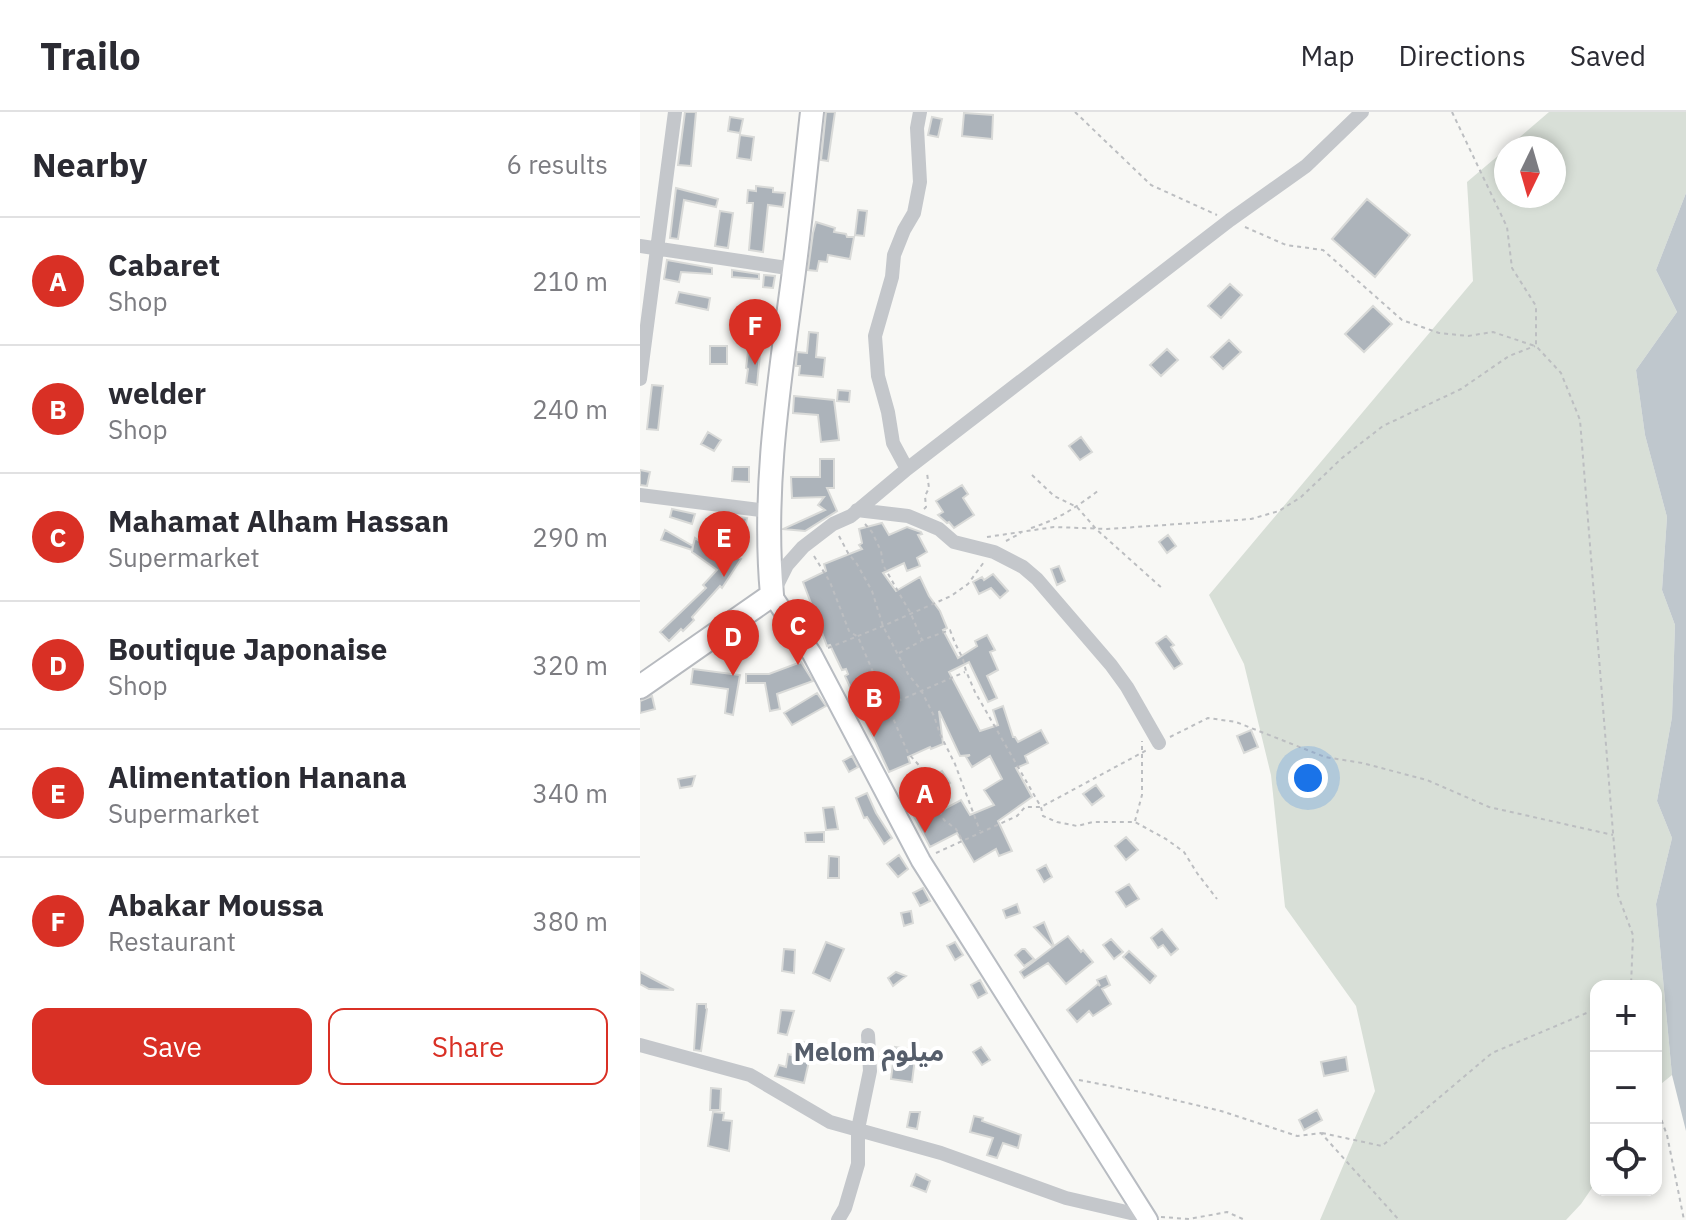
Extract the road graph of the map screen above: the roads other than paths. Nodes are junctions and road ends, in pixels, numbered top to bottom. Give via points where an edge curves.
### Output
1 (675, 112) edge
2 (812, 112) edge
3 (920, 112) edge
4 (1362, 112) edge
5 (640, 246) edge
6 (658, 249) junction
7 (794, 269) junction
8 (640, 379) edge
9 (907, 469) junction
10 (640, 495) edge
11 (768, 511) junction
12 (854, 513) junction
13 (772, 595) junction
14 (640, 687) edge
15 (1159, 743) road end
16 (868, 1035) dead end
17 (640, 1045) edge
18 (858, 1129) junction
19 (1146, 1218) edge
20 (838, 1220) edge

1 - 6 street
2 - 7 main road
3 - 9 street via 920,182 914,213 894,255 875,336 893,443
4 - 9 street via 1306,166
5 - 6 street
6 - 7 street
6 - 8 street
7 - 11 main road
9 - 12 street
10 - 11 street
11 - 13 main road
12 - 13 street via 803,547
12 - 15 street via 908,516 954,542 994,552 1023,567 1127,687
13 - 14 main road
13 - 19 main road via 812,654 921,861
16 - 18 street via 870,1071
17 - 18 street via 750,1075 830,1122
18 - 19 street via 1066,1198
18 - 20 street via 858,1164

